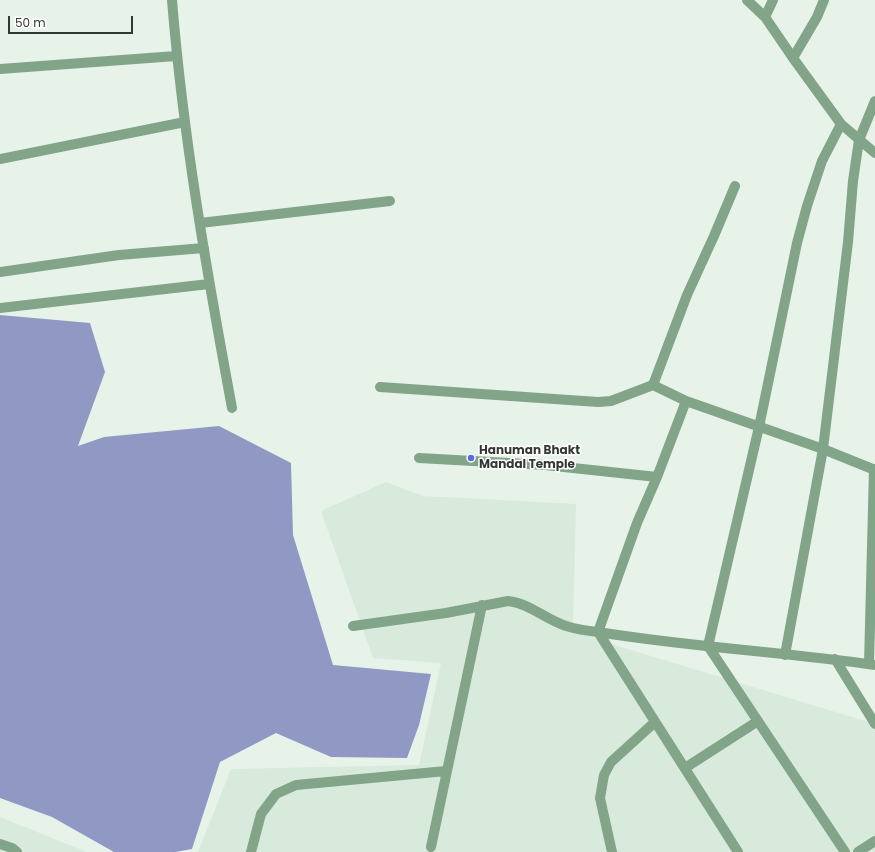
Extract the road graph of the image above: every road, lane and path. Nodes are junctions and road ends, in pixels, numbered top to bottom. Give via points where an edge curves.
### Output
1 (172, 0) edge
2 (746, 0) edge
3 (773, 0) edge
4 (824, 0) edge
5 (765, 16) junction
6 (176, 56) junction
7 (793, 58) junction
8 (0, 69) edge
9 (875, 101) edge
10 (185, 122) junction
11 (841, 124) junction
12 (859, 140) junction
13 (875, 154) edge
14 (0, 159) edge
15 (735, 186) dead end
16 (390, 201) dead end
17 (200, 223) junction
18 (204, 248) junction
19 (0, 272) edge
20 (209, 284) junction
21 (0, 308) edge
22 (653, 385) junction
23 (380, 388) dead end
24 (686, 401) junction
25 (232, 408) dead end
26 (759, 428) junction
27 (824, 449) junction
28 (420, 458) dead end
29 (874, 470) edge
30 (657, 477) junction
31 (482, 605) junction
32 (353, 626) dead end
33 (598, 632) junction
34 (708, 646) junction
35 (785, 655) junction
36 (835, 659) junction
37 (872, 665) edge
38 (758, 721) junction
39 (655, 722) junction
40 (875, 724) edge
41 (685, 768) junction
42 (446, 771) junction
43 (875, 841) edge
44 (0, 844) edge
45 (431, 847) dead end
46 (17, 852) edge
47 (251, 852) edge
48 (612, 852) edge
49 (738, 852) edge
50 (845, 852) edge
51 (858, 852) edge

1 - 6 street
2 - 5 street
3 - 5 street
4 - 7 street
5 - 7 street
6 - 8 street
6 - 10 street
7 - 11 street
9 - 12 street
10 - 14 street
10 - 17 street
11 - 12 street
11 - 26 street via 822,161 803,221
12 - 13 street
12 - 27 street
15 - 22 street via 687,295
16 - 17 street
17 - 18 street
18 - 19 street via 119,255
18 - 20 street
20 - 21 street
20 - 25 street
22 - 23 street via 611,401 598,402
22 - 24 street
24 - 26 street
24 - 30 street
26 - 27 street
26 - 34 street
27 - 29 street
27 - 35 street
28 - 30 street via 545,465
29 - 37 street
30 - 33 street via 637,523
31 - 32 street via 446,613
31 - 33 street via 518,602 566,626
31 - 42 street
33 - 34 street
33 - 39 street
34 - 35 street
34 - 38 street
35 - 36 street
36 - 37 street
36 - 40 street
38 - 41 street
38 - 50 street
39 - 41 street
39 - 48 street via 611,762 604,775 600,798
41 - 49 street
42 - 45 street
42 - 47 street via 296,785 276,794 261,814
43 - 51 street
44 - 46 street

